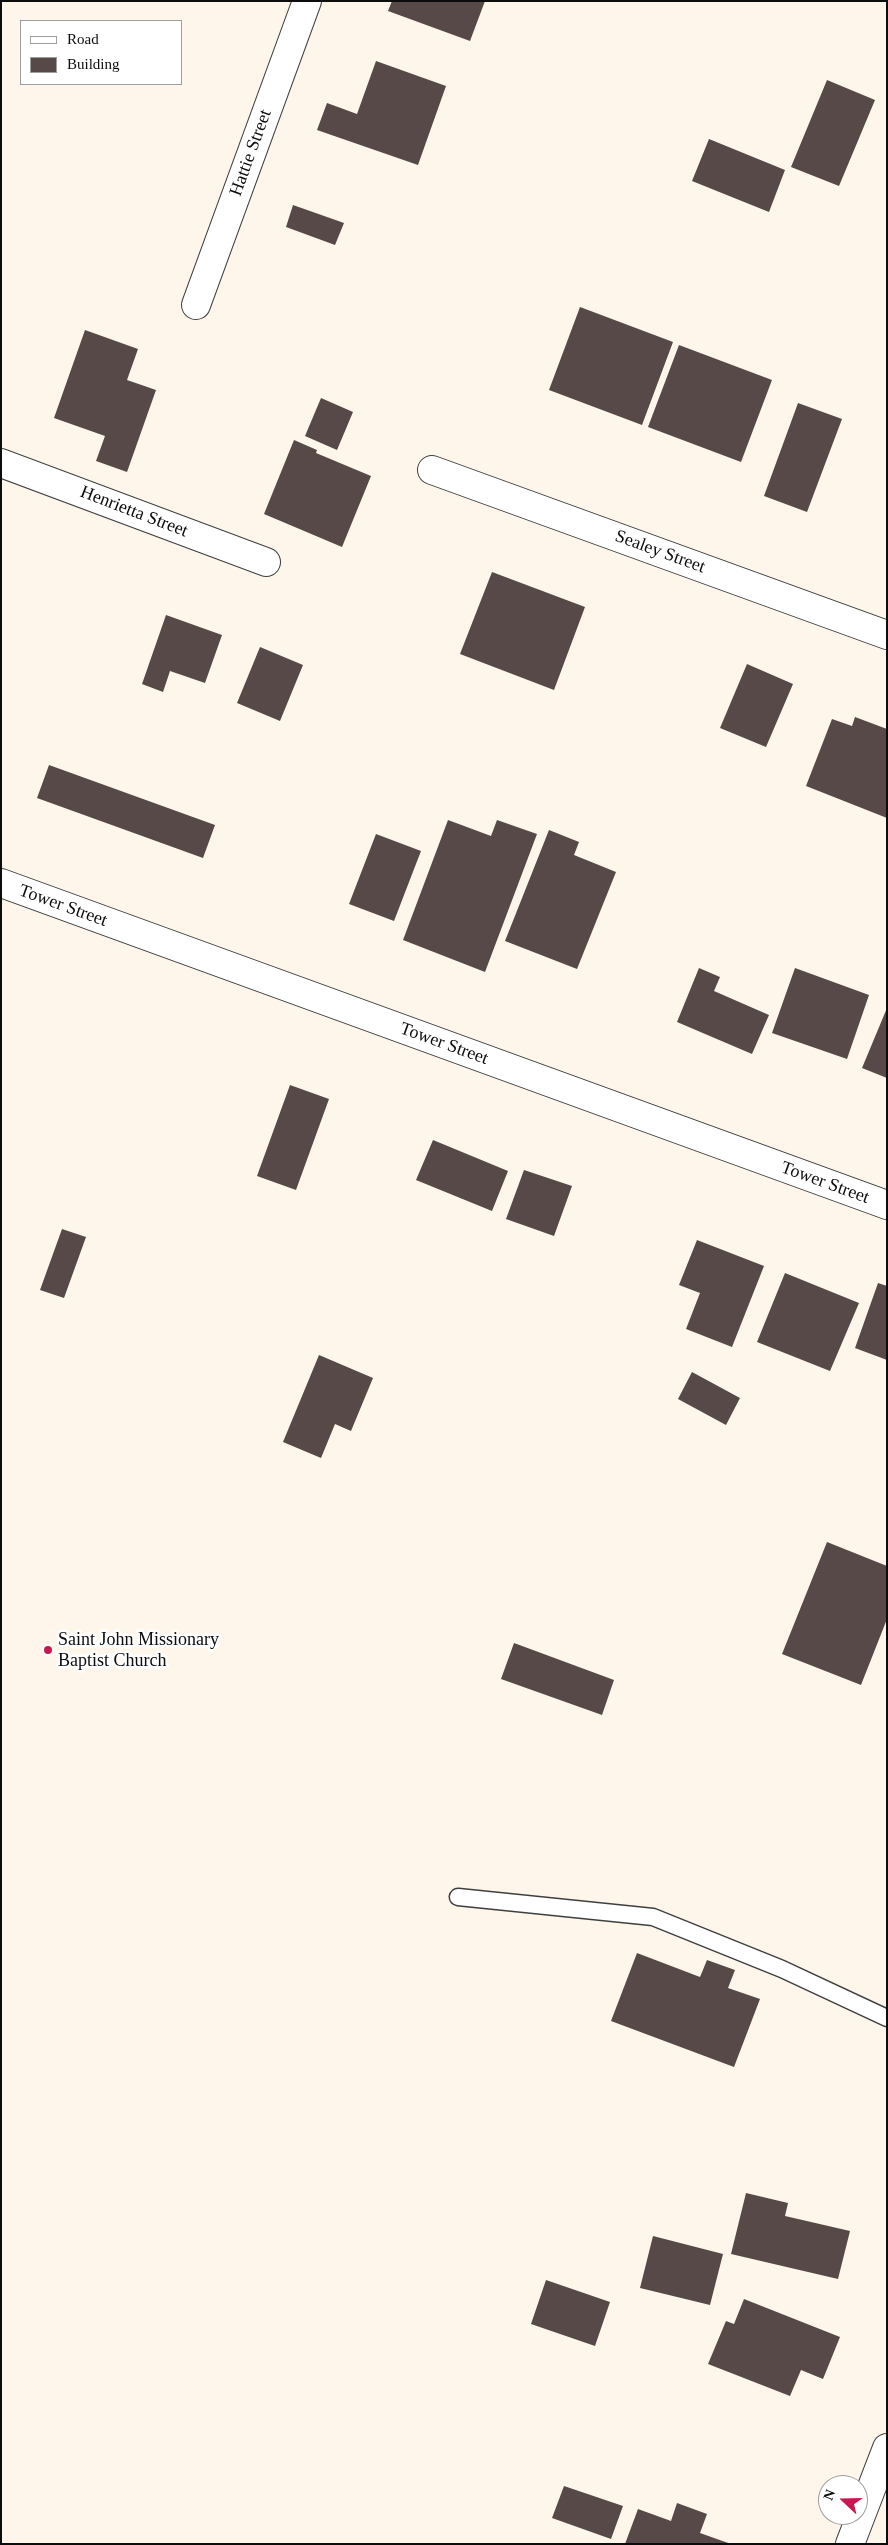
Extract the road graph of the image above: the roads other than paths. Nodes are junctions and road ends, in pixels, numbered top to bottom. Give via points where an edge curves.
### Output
1 (307, 1) edge
2 (196, 305) dead end
3 (1, 463) edge
4 (432, 470) dead end
5 (266, 562) dead end
6 (887, 635) edge
7 (1, 883) edge
8 (887, 1206) edge
9 (458, 1897) dead end
10 (887, 2018) edge
11 (887, 2448) edge
12 (850, 2544) edge

1 - 2 street, Hattie Street
3 - 5 street, Henrietta Street
4 - 6 street, Sealey Street
7 - 8 street, Tower Street
9 - 10 lane via 653,1916 782,1969
11 - 12 street

